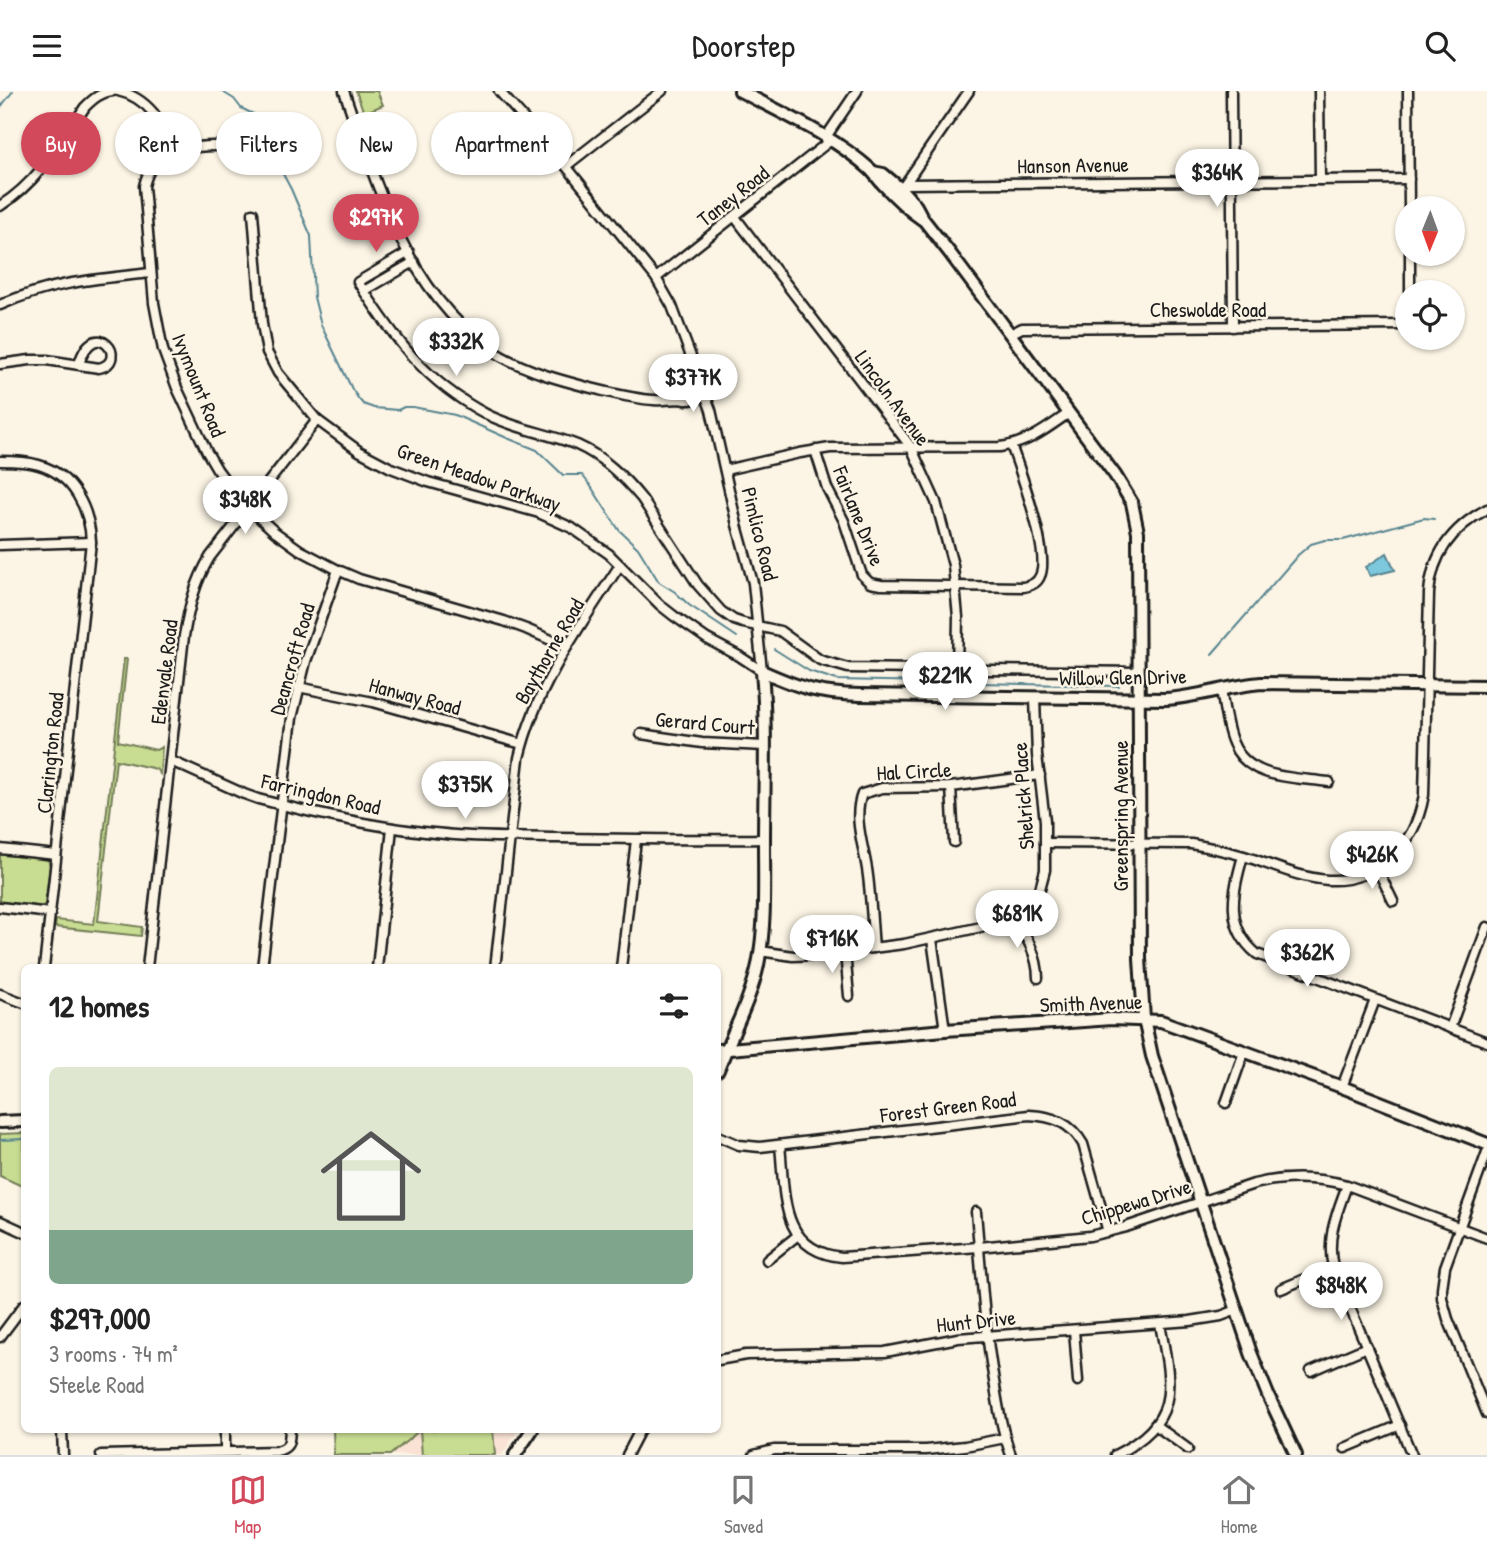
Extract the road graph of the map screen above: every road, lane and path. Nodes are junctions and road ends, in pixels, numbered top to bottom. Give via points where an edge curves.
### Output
1 (115, 91) edge
2 (344, 91) edge
3 (499, 91) edge
4 (662, 91) edge
5 (857, 91) edge
6 (969, 91) edge
7 (1231, 91) edge
8 (1319, 91) edge
9 (1408, 91) edge
10 (744, 92) edge
11 (151, 112) edge
12 (518, 112) edge
13 (828, 139) junction
14 (573, 161) edge
15 (146, 175) edge
16 (573, 175) edge
17 (1409, 179) junction
18 (1320, 180) junction
19 (1231, 181) junction
20 (900, 189) junction
21 (1409, 196) edge
22 (0, 206) edge
23 (253, 212) dead end
24 (735, 217) junction
25 (409, 252) junction
26 (414, 262) junction
27 (151, 273) junction
28 (656, 278) junction
29 (364, 291) junction
30 (0, 305) edge
31 (1395, 325) edge
32 (1233, 327) junction
33 (1010, 334) junction
34 (0, 364) edge
35 (79, 364) dead end
36 (702, 386) junction
37 (706, 395) junction
38 (681, 399) junction
39 (1069, 413) junction
40 (317, 420) junction
41 (1011, 445) junction
42 (911, 447) junction
43 (815, 450) junction
44 (0, 461) edge
45 (725, 470) junction
46 (248, 507) junction
47 (1487, 509) edge
48 (91, 542) junction
49 (0, 545) edge
50 (620, 565) junction
51 (338, 571) junction
52 (956, 586) junction
53 (757, 626) junction
54 (567, 647) junction
55 (957, 670) junction
56 (762, 671) junction
57 (1139, 672) junction
58 (1427, 685) junction
59 (1487, 686) edge
60 (298, 687) junction
61 (1221, 689) junction
62 (1035, 698) junction
63 (1139, 699) junction
64 (641, 734) dead end
65 (522, 744) junction
66 (765, 746) junction
67 (171, 761) junction
68 (1040, 775) junction
69 (1329, 782) dead end
70 (951, 787) junction
71 (281, 805) junction
72 (392, 828) junction
73 (509, 837) junction
74 (764, 839) junction
75 (636, 840) junction
76 (954, 842) dead end
77 (1045, 843) junction
78 (1140, 843) junction
79 (0, 849) edge
80 (56, 855) junction
81 (1243, 856) junction
82 (1377, 868) junction
83 (1393, 901) dead end
84 (0, 907) edge
85 (50, 913) junction
86 (1014, 917) junction
87 (1487, 927) edge
88 (932, 939) junction
89 (874, 948) junction
90 (760, 951) junction
91 (845, 952) junction
92 (44, 964) edge
93 (147, 964) edge
94 (262, 964) edge
95 (377, 964) edge
96 (495, 964) edge
97 (621, 964) edge
98 (1038, 978) dead end
99 (0, 994) edge
100 (849, 996) dead end
101 (1375, 1000) junction
102 (21, 1002) edge
103 (1144, 1020) junction
104 (1450, 1028) junction
105 (945, 1030) junction
106 (1487, 1042) edge
107 (722, 1050) edge
108 (1244, 1052) junction
109 (1342, 1087) junction
110 (1226, 1103) dead end
111 (21, 1121) edge
112 (0, 1122) edge
113 (721, 1137) edge
114 (1487, 1144) edge
115 (780, 1145) junction
116 (1487, 1152) edge
117 (1347, 1185) junction
118 (1201, 1201) junction
119 (976, 1212) dead end
120 (0, 1221) edge
121 (1459, 1227) junction
122 (21, 1231) edge
123 (1108, 1232) junction
124 (798, 1235) junction
125 (1487, 1238) edge
126 (979, 1247) junction
127 (767, 1260) dead end
128 (1334, 1266) junction
129 (1281, 1289) dead end
130 (21, 1309) edge
131 (1237, 1310) junction
132 (1160, 1324) junction
133 (1074, 1329) junction
134 (986, 1335) junction
135 (0, 1337) edge
136 (1367, 1347) junction
137 (721, 1359) edge
138 (1311, 1371) dead end
139 (1078, 1381) dead end
140 (1487, 1414) edge
141 (1155, 1425) junction
142 (1400, 1425) junction
143 (62, 1433) edge
144 (225, 1433) edge
145 (289, 1433) edge
146 (530, 1433) edge
147 (638, 1433) edge
148 (1004, 1438) junction
149 (1345, 1448) dead end
150 (1188, 1449) dead end
151 (225, 1452) junction
152 (63, 1455) edge
153 (101, 1455) edge
154 (515, 1455) edge
155 (627, 1455) edge
156 (754, 1455) edge
157 (1011, 1455) edge
158 (1115, 1455) edge
159 (1296, 1455) edge
160 (1412, 1455) edge

1 - 11 street via 135,97
1 - 22 street via 92,100 38,174
2 - 25 street via 386,209
3 - 12 street, Pimlico Road
4 - 14 street
5 - 13 street, Taney Road
6 - 20 street
7 - 19 street
8 - 18 street
9 - 17 street
10 - 13 main road, Greenspring Avenue
13 - 20 main road, Greenspring Avenue via 880,181
13 - 24 street, Taney Road
15 - 27 street, Ivymount Road
16 - 28 street, Pimlico Road
17 - 18 street, Hanson Avenue
17 - 21 street
18 - 19 street, Hanson Avenue
19 - 20 street, Hanson Avenue
19 - 32 street
20 - 33 main road, Greenspring Avenue via 909,211 923,219
23 - 40 street, Green Meadow Parkway via 267,352 278,373
24 - 28 street, Taney Road
24 - 42 street, Lincoln Avenue
25 - 26 street
25 - 29 street via 358,282
26 - 29 street
26 - 38 street via 452,315 500,355 541,374 632,398
27 - 30 street via 63,284
27 - 46 street, Ivymount Road via 158,329 177,388 207,452
28 - 36 street, Pimlico Road via 672,306
29 - 53 street via 400,345 454,394 502,421 575,445 611,466 642,499 714,604 734,620
31 - 32 street, Cheswolde Road
32 - 33 street, Cheswolde Road via 1022,328
33 - 39 main road, Greenspring Avenue
34 - 35 street via 30,360
36 - 37 street, Pimlico Road
36 - 38 street
37 - 38 street
37 - 45 street, Pimlico Road
39 - 41 street
39 - 57 main road, Greenspring Avenue via 1132,503 1138,532
40 - 46 street, Edenvale Road
40 - 50 street, Green Meadow Parkway via 359,451 401,472 557,521
41 - 42 street
41 - 52 street via 1038,531 1043,563 1040,577 1023,587
42 - 43 street
42 - 52 street, Lincoln Avenue via 936,502
43 - 45 street
43 - 52 street, Fairlane Drive via 862,575 870,583
44 - 48 street, Clarington Road via 41,465 62,478 85,509
45 - 53 street, Pimlico Road via 753,583
46 - 51 street, Ivymount Road via 275,533
46 - 67 street, Edenvale Road via 210,557 191,598
47 - 58 street via 1450,537 1433,568
48 - 49 street
48 - 80 street, Clarington Road
50 - 54 street, Baythorne Road
50 - 56 street, Green Meadow Parkway via 674,616
51 - 54 street, Ivymount Road via 504,621
51 - 60 street, Deancroft Road
52 - 55 street, Lincoln Avenue
53 - 55 street, Willow Glen Drive via 780,631 820,660 839,666
53 - 56 street, Pimlico Road
54 - 65 street, Baythorne Road via 535,706
55 - 57 street, Willow Glen Drive
56 - 62 main road, Willow Glen Drive via 826,693
56 - 66 main road, Pimlico Road
57 - 63 main road, Greenspring Avenue
58 - 59 main road, Willow Glen Drive
58 - 61 main road, Willow Glen Drive via 1261,683
58 - 82 street via 1420,814 1401,848
60 - 65 street, Hanway Road via 373,702
60 - 71 street, Deancroft Road
61 - 63 main road, Willow Glen Drive via 1186,697
61 - 69 street via 1232,742 1249,765 1266,773
62 - 63 main road, Willow Glen Drive
62 - 68 street, Shelrick Place
63 - 78 main road, Greenspring Avenue
64 - 66 street, Gerard Court
65 - 73 street, Baythorne Road
66 - 74 main road, Pimlico Road
67 - 71 street, Farringdon Road via 244,795
67 - 93 street, Edenvale Road
68 - 70 street, Hal Circle
68 - 77 street, Shelrick Place
70 - 76 street
70 - 89 street, Hal Circle via 882,788 863,794 858,818
71 - 72 street, Farringdon Road
71 - 94 street, Deancroft Road
72 - 73 street, Farringdon Road
72 - 95 street
73 - 75 street, Farringdon Road
73 - 96 street, Baythorne Road
74 - 75 street, Farringdon Road
74 - 90 main road, Pimlico Road
75 - 97 street
77 - 78 street
77 - 86 street, Shelrick Place via 1040,889
78 - 81 street via 1210,847
78 - 103 main road, Greenspring Avenue
79 - 80 street
80 - 85 street, Clarington Road
81 - 82 street via 1316,879 1351,878
81 - 101 street via 1234,912 1238,931 1249,947 1266,959
82 - 83 street
84 - 85 street
85 - 92 street, Clarington Road
86 - 88 street, Shelrick Place
86 - 98 street via 1033,950
87 - 104 street
88 - 89 street, Shelrick Place
88 - 105 street
89 - 91 street, Shelrick Place
90 - 91 street, Shelrick Place via 804,956
90 - 107 main road, Pimlico Road via 745,1006
91 - 100 street
99 - 102 street
101 - 104 street
101 - 109 street
103 - 105 main road, Smith Avenue
103 - 108 main road, Smith Avenue via 1161,1021
103 - 118 main road, Greenspring Avenue
104 - 106 street
105 - 107 main road, Smith Avenue
108 - 109 main road, Smith Avenue
108 - 110 street
109 - 114 main road, Smith Avenue
111 - 112 main road
113 - 115 street, Forest Green Road via 749,1147
115 - 123 street, Forest Green Road via 1029,1115 1052,1118 1071,1128 1083,1144
115 - 124 street via 786,1209
116 - 121 street
117 - 118 street, Chippewa Drive via 1284,1178
117 - 121 street, Chippewa Drive
117 - 128 street via 1331,1234
118 - 123 street, Chippewa Drive
118 - 131 main road, Greenspring Avenue
119 - 126 street
120 - 122 street
121 - 125 street, Chippewa Drive
121 - 140 street via 1443,1277 1443,1298
123 - 126 street, Chippewa Drive
124 - 126 street, Chippewa Drive via 813,1249 842,1257
124 - 127 street
126 - 134 street
128 - 129 street
128 - 136 street
130 - 135 street
131 - 132 street, Hunt Drive
131 - 159 main road, Greenspring Avenue via 1261,1379
132 - 133 street, Hunt Drive
132 - 141 street via 1170,1387
133 - 134 street, Hunt Drive
133 - 139 street
134 - 137 street, Hunt Drive via 884,1352
134 - 148 street
136 - 138 street
136 - 142 street
141 - 150 street
141 - 158 street
142 - 149 street
142 - 160 street
143 - 152 street
144 - 151 street
145 - 151 street via 284,1449
146 - 154 main road
147 - 155 street
148 - 156 street via 926,1450 782,1450
148 - 157 street
151 - 153 street

